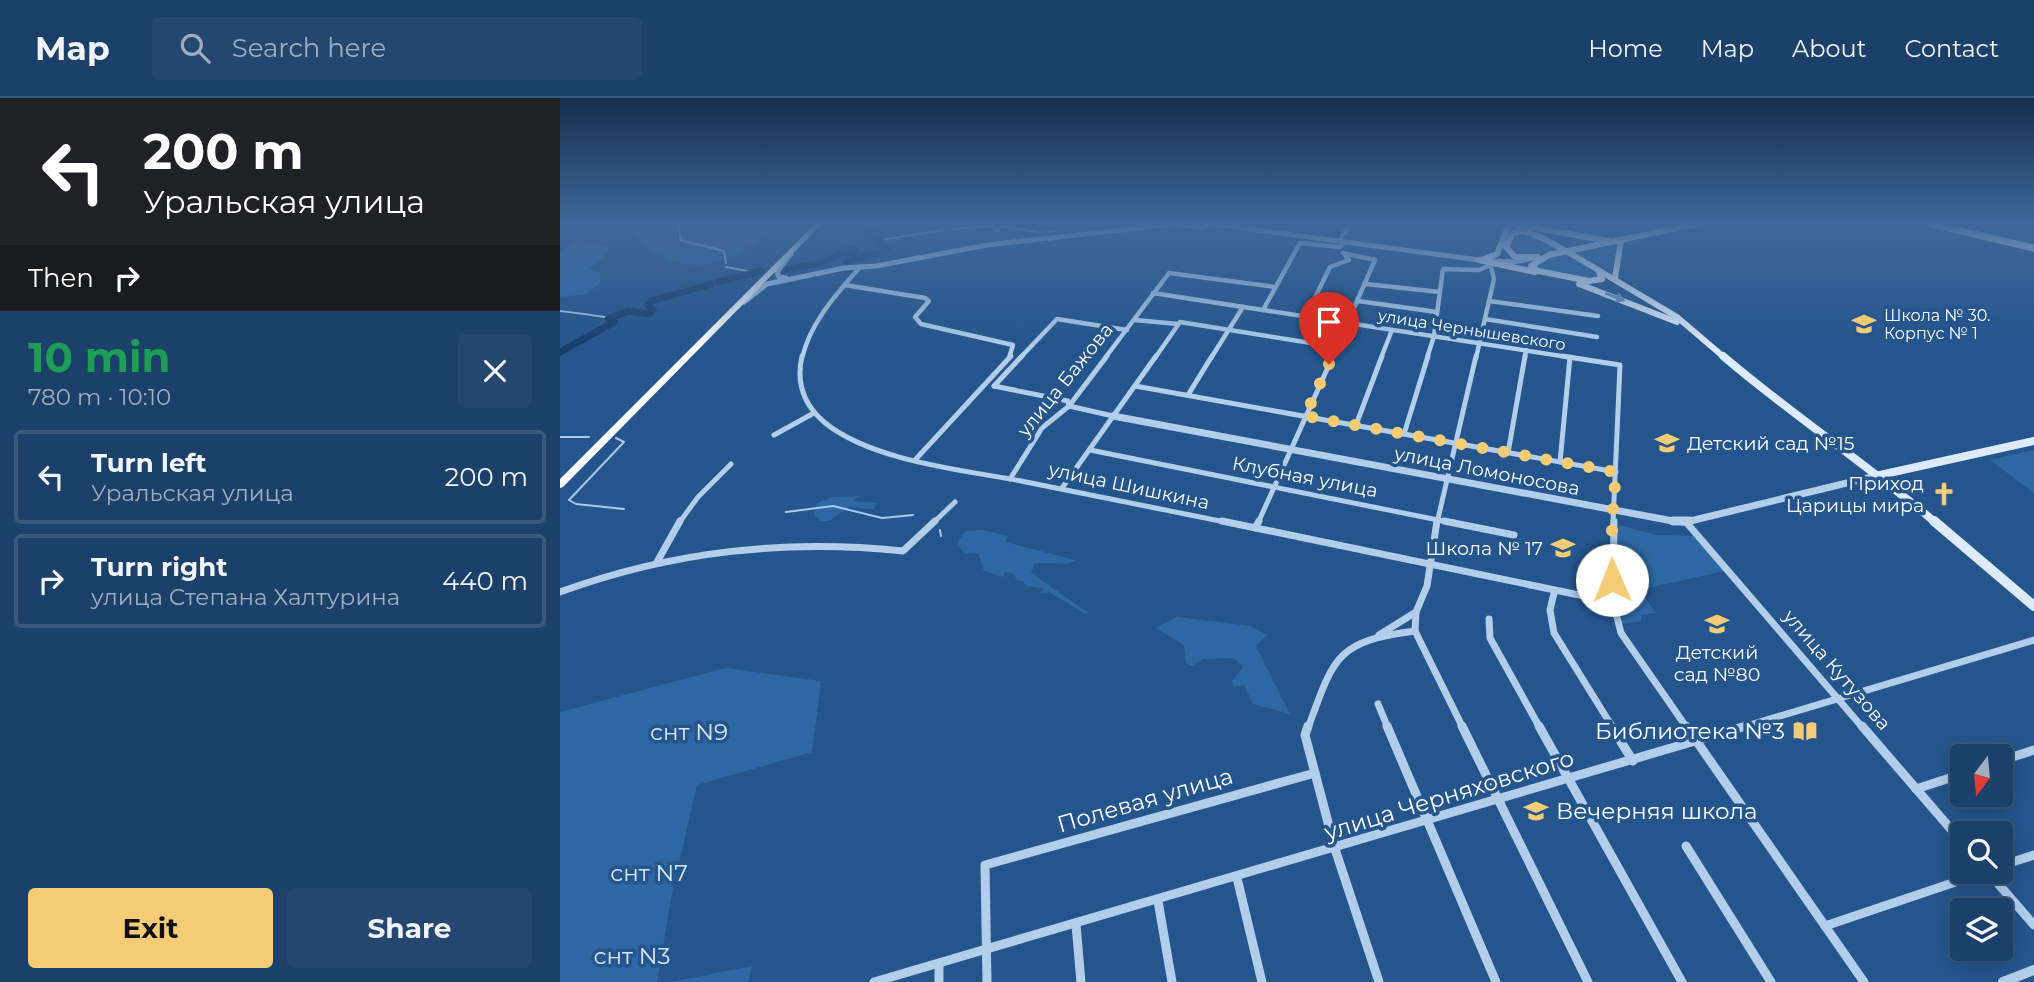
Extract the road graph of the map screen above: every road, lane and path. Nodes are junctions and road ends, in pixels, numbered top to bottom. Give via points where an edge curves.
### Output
1 (773, 265) edge
2 (779, 265) edge
3 (784, 265) edge
4 (870, 265) edge
5 (1287, 265) edge
6 (1335, 265) edge
7 (1373, 265) edge
8 (1488, 265) edge
9 (1490, 265) edge
10 (1496, 265) edge
11 (1532, 265) edge
12 (1592, 265) edge
13 (1616, 265) edge
14 (860, 267) junction
15 (1597, 268) junction
16 (799, 278) junction
17 (1615, 278) junction
18 (1366, 284) junction
19 (845, 285) junction
20 (1275, 287) junction
21 (1440, 292) junction
22 (1153, 293) junction
23 (1358, 301) junction
24 (1489, 301) junction
25 (740, 305) junction
26 (1243, 307) junction
27 (1263, 310) junction
28 (1437, 312) junction
29 (1306, 316) junction
30 (1598, 316) dead end
31 (1485, 319) junction
32 (1135, 320) junction
33 (1179, 323) junction
34 (1348, 323) junction
35 (1687, 326) junction
36 (1127, 330) junction
37 (1229, 330) junction
38 (1392, 330) junction
39 (1434, 336) junction
40 (1597, 337) dead end
41 (1479, 343) junction
42 (1336, 347) junction
43 (1526, 351) junction
44 (1570, 357) junction
45 (1135, 386) junction
46 (1188, 395) junction
47 (1069, 407) junction
48 (814, 413) junction
49 (1112, 416) junction
50 (1305, 416) junction
51 (1356, 425) junction
52 (1404, 434) junction
53 (774, 435) dead end
54 (1455, 443) junction
55 (2032, 443) edge
56 (1291, 449) junction
57 (1090, 450) junction
58 (1508, 453) junction
59 (915, 460) junction
60 (1560, 462) junction
61 (732, 464) dead end
62 (1616, 472) junction
63 (1881, 475) junction
64 (560, 477) edge
65 (1010, 479) junction
66 (1446, 479) junction
67 (560, 485) edge
68 (1275, 487) junction
69 (1062, 488) junction
70 (955, 502) dead end
71 (1615, 511) junction
72 (1438, 519) junction
73 (1686, 522) junction
74 (1255, 528) junction
75 (1514, 535) dead end
76 (657, 562) junction
77 (1429, 562) junction
78 (560, 592) edge
79 (1554, 593) junction
80 (1612, 602) junction
81 (2034, 606) edge
82 (1416, 612) junction
83 (1489, 619) dead end
84 (1415, 631) junction
85 (1377, 636) junction
86 (2034, 640) edge
87 (1840, 699) junction
88 (1378, 704) dead end
89 (1696, 742) junction
90 (2034, 750) edge
91 (2013, 757) edge
92 (1633, 761) junction
93 (1315, 773) junction
94 (1950, 778) edge
95 (1569, 779) junction
96 (1916, 789) junction
97 (1498, 800) junction
98 (1428, 821) junction
99 (1950, 828) edge
100 (1686, 846) dead end
101 (1335, 849) junction
102 (2034, 855) edge
103 (2013, 862) edge
104 (1237, 878) junction
105 (1950, 884) edge
106 (1997, 884) edge
107 (1158, 901) junction
108 (1076, 925) junction
109 (2034, 925) edge
110 (1825, 926) junction
111 (986, 951) junction
112 (939, 964) junction
113 (2034, 970) edge
114 (874, 982) edge
115 (939, 982) edge
116 (987, 982) edge
117 (1081, 982) edge
118 (1172, 982) edge
119 (1262, 982) edge
120 (1379, 982) edge
121 (1496, 982) edge
122 (1588, 982) edge
123 (1682, 982) edge
124 (1771, 982) edge
125 (1864, 982) edge
126 (2003, 982) edge

1 - 64 highway
2 - 25 highway
3 - 16 street via 777,275
4 - 14 street
5 - 20 street
6 - 29 street
7 - 18 street
8 - 21 street via 1479,270 1443,270
9 - 24 street via 1494,279
10 -> 35 main road via 1570,281
11 - 15 main road via 1594,282 1603,277
12 - 15 main road, bridge
13 - 17 main road
14 - 16 street
14 - 19 street
15 - 17 main road
16 - 25 street via 763,286
17 - 35 main road
18 - 21 street
18 - 23 street
19 - 48 street via 814,325 801,354 799,380
19 - 59 street via 925,298 929,301 915,317 920,324 1013,345 1011,356
20 - 22 street, улица Бажова via 1174,271
20 - 27 street
21 - 28 street
22 - 26 street, улица Чернышевского
22 - 32 street, улица Бажова
23 - 28 street
23 - 34 street
24 - 30 street
24 - 31 street
25 - 67 highway
26 - 27 street, улица Чернышевского
26 - 37 street
27 - 29 street, улица Чернышевского
28 - 39 street
29 - 34 street, улица Чернышевского
31 - 40 street
31 - 41 street
32 - 33 street
32 - 36 street, улица Бажова
33 - 37 street
33 - 45 street
34 - 38 street, улица Чернышевского
34 - 42 street
35 - 63 main road via 1776,401
36 - 47 street, улица Бажова
36 - 47 street, улица Ломоносова via 1057,319 995,386 1068,401
37 - 42 street
37 - 46 street
38 - 39 street, улица Чернышевского
38 - 51 street
39 - 41 street, улица Чернышевского
39 - 52 street
41 - 43 street, улица Чернышевского
41 - 54 street
42 - 50 street
43 - 44 street, улица Чернышевского
43 - 58 street
44 - 60 street
44 - 62 street, улица Чернышевского via 1620,365
45 - 46 street
45 - 49 street
46 - 50 street
47 - 49 street, улица Ломоносова
47 - 65 street, улица Бажова via 1044,427
48 - 53 street
48 - 59 street, улица Шишкина via 858,443
49 - 56 street, улица Ломоносова
49 - 57 street
50 - 51 street
50 - 56 street
51 - 52 street
52 - 54 street
54 - 58 street
54 - 66 street
55 - 63 main road, улица Ломоносова
56 - 66 street, улица Ломоносова
56 - 68 street
57 - 68 street, Клубная улица
57 - 69 street
58 - 60 street
59 - 65 street, улица Шишкина
60 - 62 street
61 - 76 street via 682,515
62 - 71 street
63 - 73 street, улица Ломоносова
63 - 81 main road
65 - 69 street, улица Шишкина
66 - 71 street, улица Ломоносова
66 - 72 street
68 - 72 street, Клубная улица
68 - 74 street
69 - 74 street, улица Шишкина
70 - 76 street via 903,551 795,543 724,549
71 - 73 street, улица Ломоносова
71 - 80 street
72 - 75 street, Клубная улица
72 - 77 street
73 - 87 street, улица Кутузова
74 - 77 street, улица Шишкина
76 - 78 street
77 - 79 street, улица Шишкина
77 - 82 street via 1427,586
79 - 80 street, улица Шишкина
79 - 92 street via 1550,610 1554,633
80 - 89 street via 1620,633
82 - 84 street
82 - 85 street
83 - 95 street via 1490,638
84 - 85 street
84 - 97 street
85 - 93 street via 1346,650 1326,678 1304,735
86 - 87 street, улица Черняховского
87 - 89 street, улица Черняховского
87 - 96 street, улица Кутузова
88 - 98 street
89 - 92 street, улица Черняховского
89 - 110 street
90 - 91 street
92 - 95 street, улица Черняховского
93 - 101 street
93 - 111 street, Полевая улица via 985,865
94 - 96 street
95 - 97 street, улица Черняховского
95 - 123 street
96 - 99 street, улица Кутузова
97 - 98 street, улица Черняховского
97 - 122 street
98 - 101 street, улица Черняховского
98 - 121 street
100 - 124 street
101 - 104 street, улица Черняховского
101 - 120 street
102 - 103 street
104 - 107 street, улица Черняховского
104 - 119 street
105 - 110 street
106 - 109 street
107 - 108 street, улица Черняховского
107 - 118 street
108 - 111 street, улица Черняховского
108 - 117 street
110 - 125 street
111 - 112 street, улица Черняховского
111 - 116 street
112 - 114 street, улица Черняховского
112 - 115 street
113 - 126 street

